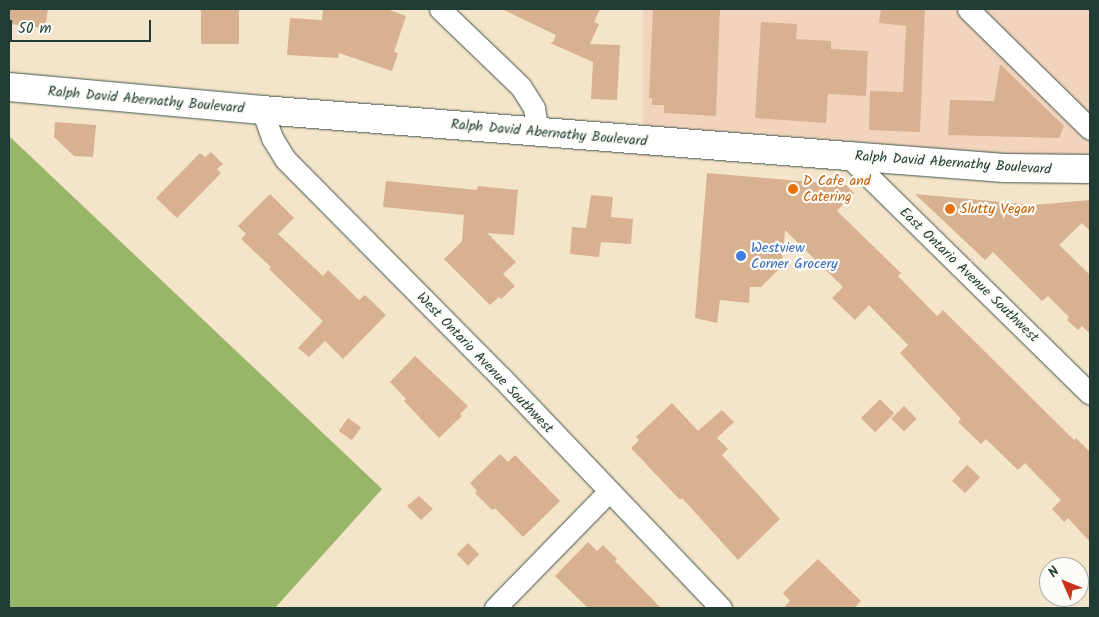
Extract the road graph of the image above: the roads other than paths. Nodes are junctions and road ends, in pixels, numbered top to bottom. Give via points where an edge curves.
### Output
1 (440, 9) edge
2 (968, 9) edge
3 (9, 87) edge
4 (262, 110) junction
5 (1090, 128) edge
6 (538, 132) junction
7 (848, 156) junction
8 (1090, 169) edge
9 (1090, 394) edge
10 (609, 490) junction
11 (495, 608) edge
12 (721, 608) edge

1 - 6 street via 521,87 534,108
2 - 5 street
3 - 4 main road, Ralph David Abernathy Boulevard
4 - 6 main road, Ralph David Abernathy Boulevard
4 - 10 street, West Ontario Avenue Southwest via 284,159
6 - 7 main road, Ralph David Abernathy Boulevard
7 - 8 main road, Ralph David Abernathy Boulevard via 1005,168
7 - 9 street, East Ontario Avenue Southwest
10 - 11 street
10 - 12 street, West Ontario Avenue Southwest

